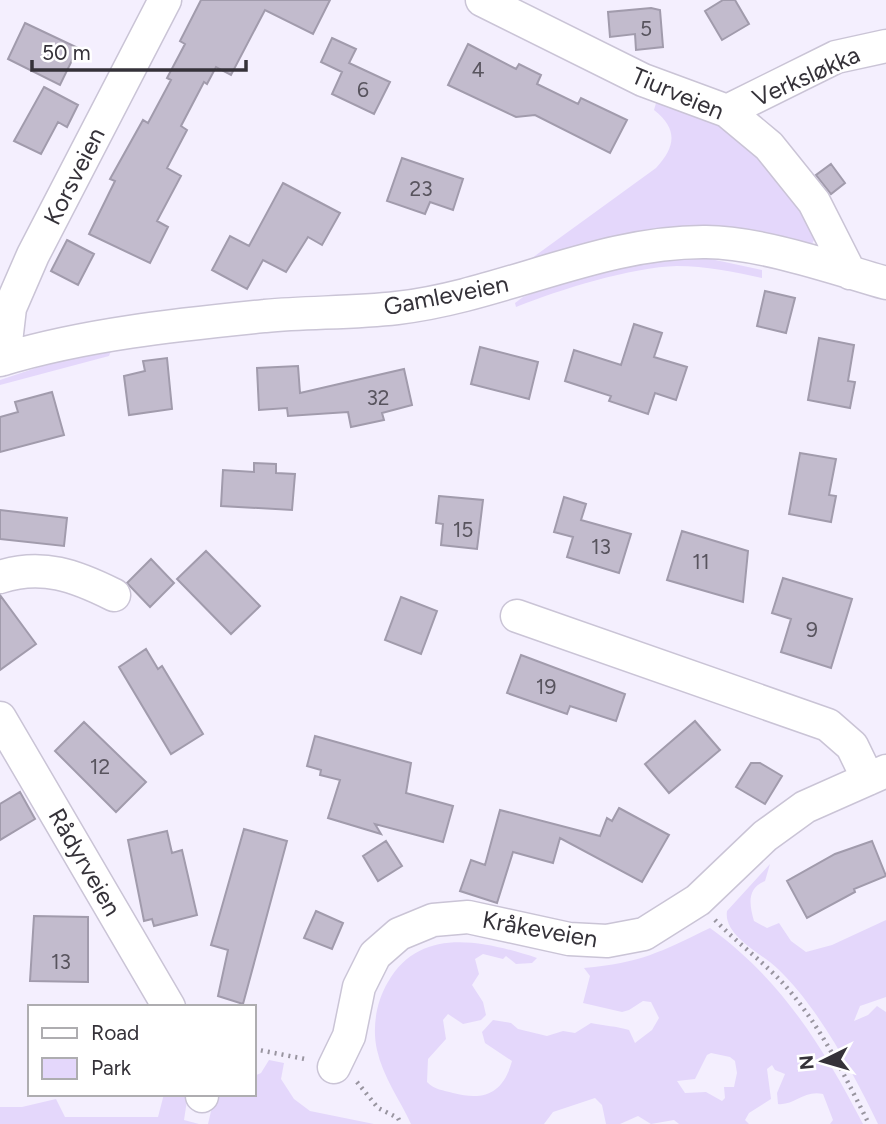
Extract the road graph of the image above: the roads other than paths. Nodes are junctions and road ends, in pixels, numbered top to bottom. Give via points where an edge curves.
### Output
1 (165, 0) edge
2 (482, 0) edge
3 (886, 46) edge
4 (727, 111) junction
5 (850, 273) junction
6 (886, 283) edge
7 (2, 359) edge
8 (0, 577) edge
9 (114, 595) dead end
10 (517, 616) dead end
11 (0, 718) edge
12 (877, 775) edge
13 (168, 1005) edge
14 (334, 1066) dead end

1 - 7 street, Korsveien via 33,255 10,308
2 - 4 street, Tiurveien via 643,80
3 - 4 street, Verksløkka via 835,57
4 - 5 street, Tiurveien via 769,146 814,202
5 - 6 street, Gamleveien
5 - 7 street, Gamleveien via 707,242 636,249 398,308 266,316 86,337
8 - 9 street via 30,570 53,571
10 - 12 street, Kråkeveien via 828,725
11 - 13 street, Rådyrveien
12 - 14 street, Kråkeveien via 806,807 765,836 698,900 644,934 607,941 569,939 468,917 433,920 399,934 375,956 364,976 349,1036

